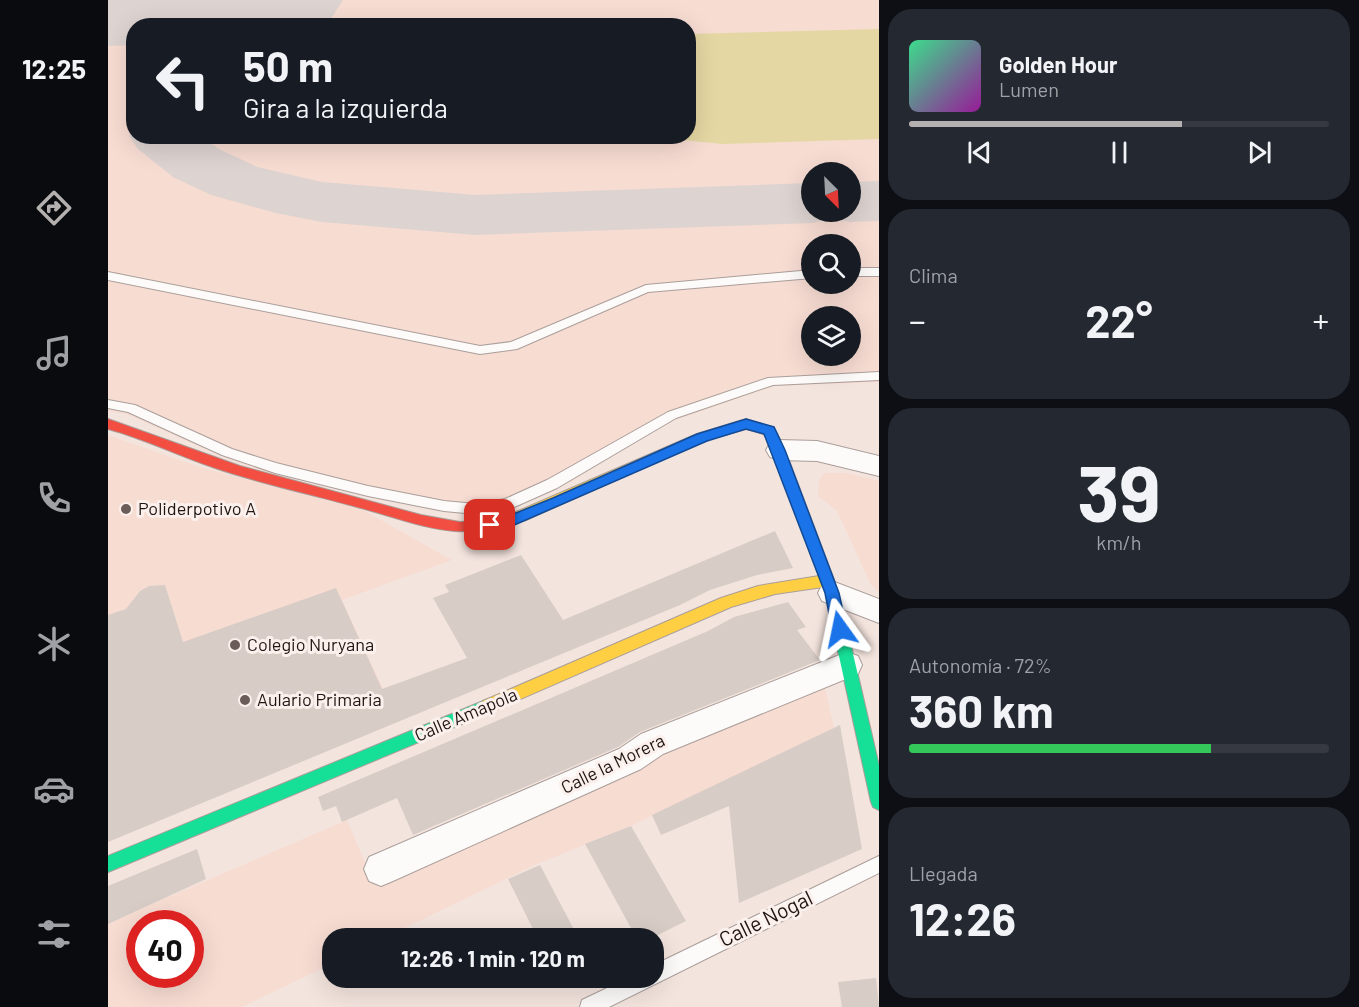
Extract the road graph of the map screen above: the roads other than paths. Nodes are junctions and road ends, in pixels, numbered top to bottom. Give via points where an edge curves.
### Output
1 (861, 272) edge
2 (879, 272) edge
3 (801, 275) edge
4 (108, 276) edge
5 (879, 376) edge
6 (108, 404) edge
7 (108, 424) edge
8 (774, 440) junction
9 (879, 466) edge
10 (830, 587) junction
11 (879, 611) edge
12 (848, 665) junction
13 (879, 802) edge
14 (108, 864) edge
15 (879, 864) edge
16 (381, 868) dead end
17 (664, 970) edge
18 (628, 988) edge
19 (589, 1007) edge

1 - 2 lane
3 - 4 lane via 646,289 513,346 480,350
5 - 6 lane via 772,381 672,415 552,484 507,504 476,508 444,506 368,491 275,468 227,452 131,408
7 - 8 street via 135,430 218,465 457,530 507,522 702,437 746,424
8 - 9 street
8 - 10 street
10 - 11 street
10 - 12 street
10 - 14 street, Calle Amapola via 765,587 707,609 479,711
12 - 13 street
12 - 16 street, Calle la Morera via 652,744 630,759
15 - 17 lane, Calle Nogal
18 - 19 lane

